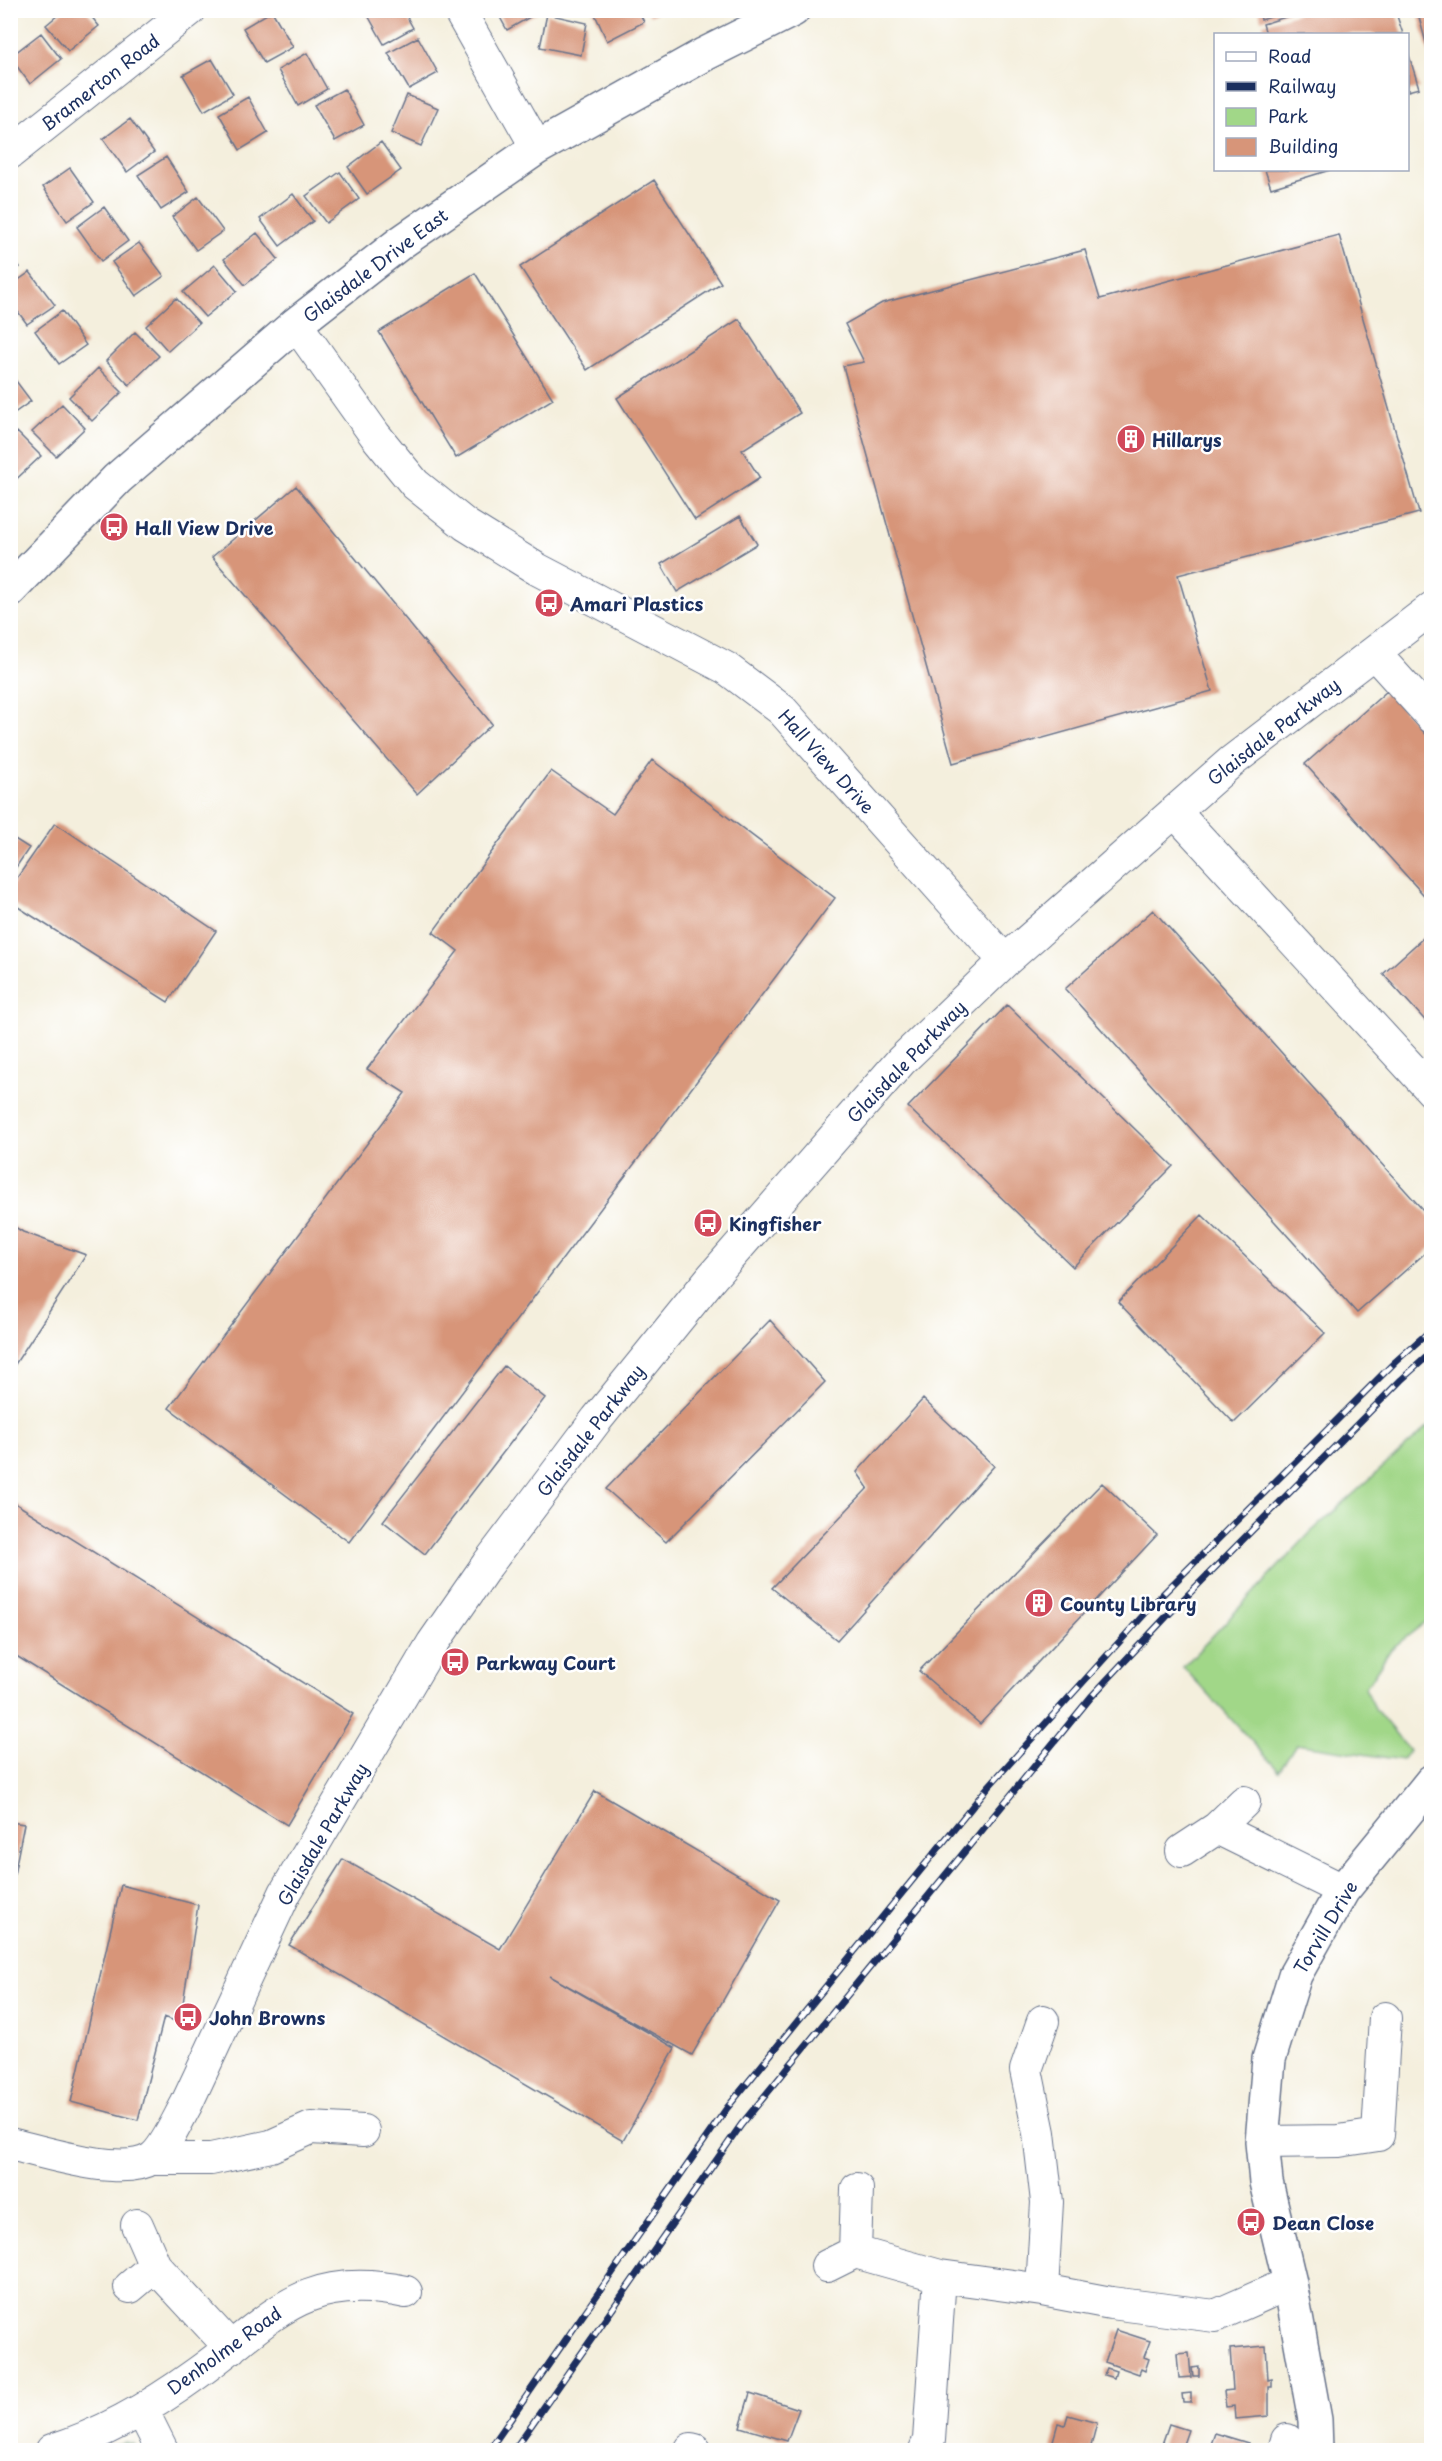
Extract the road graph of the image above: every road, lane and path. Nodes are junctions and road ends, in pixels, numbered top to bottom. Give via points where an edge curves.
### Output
1 (190, 10) edge
2 (459, 10) edge
3 (793, 10) edge
4 (537, 148) junction
5 (10, 153) edge
6 (296, 324) junction
7 (10, 590) edge
8 (1431, 608) edge
9 (1374, 653) junction
10 (1431, 717) edge
11 (1175, 812) junction
12 (1005, 961) junction
13 (1431, 1091) edge
14 (1431, 1780) edge
15 (1244, 1802) dead end
16 (1217, 1828) junction
17 (1182, 1851) dead end
18 (1343, 1890) junction
19 (1385, 2018) dead end
20 (1042, 2021) dead end
21 (363, 2131) dead end
22 (1262, 2142) junction
23 (10, 2145) edge
24 (152, 2159) junction
25 (857, 2189) dead end
26 (137, 2225) dead end
27 (855, 2252) junction
28 (155, 2266) junction
29 (826, 2266) dead end
30 (940, 2276) junction
31 (1290, 2283) junction
32 (130, 2287) dead end
33 (1042, 2290) junction
34 (406, 2292) dead end
35 (231, 2348) junction
36 (141, 2409) junction
37 (1296, 2447) edge
38 (52, 2451) edge
39 (162, 2451) edge
40 (925, 2451) edge

1 - 5 street, Bramerton Road
2 - 4 street
3 - 4 street, Glaisdale Drive East via 705,54
4 - 6 street, Glaisdale Drive East via 400,243
6 - 7 street, Glaisdale Drive East via 117,479
6 - 12 street, Hall View Drive via 415,484 466,525 537,569 726,668 782,710
8 - 9 street, Glaisdale Parkway
9 - 10 street
9 - 11 street, Glaisdale Parkway via 1231,762
11 - 12 street, Glaisdale Parkway
11 - 13 street
12 - 24 street, Glaisdale Parkway via 901,1061 712,1277 597,1419 487,1565 433,1643 285,1893 186,2105
14 - 18 street, Torvill Drive
15 - 16 street
16 - 17 street
16 - 18 street
18 - 22 street, Torvill Drive via 1295,1975 1269,2059
19 - 22 street via 1378,2135 1339,2141
20 - 33 street via 1026,2070 1047,2202
21 - 24 street via 311,2128 271,2146 212,2159
22 - 31 street, Torvill Drive via 1266,2181
23 - 24 street via 107,2165 128,2166
25 - 27 street
26 - 28 street
27 - 29 street
27 - 30 street
28 - 32 street
28 - 35 street
30 - 33 street
30 - 40 street via 929,2440
31 - 33 street via 1215,2316
31 - 37 street, Torvill Drive via 1315,2420
34 - 35 street, Denholme Road via 376,2285 348,2285 305,2295 282,2307
35 - 36 street, Denholme Road
36 - 38 street, Denholme Road via 94,2436
36 - 39 street

